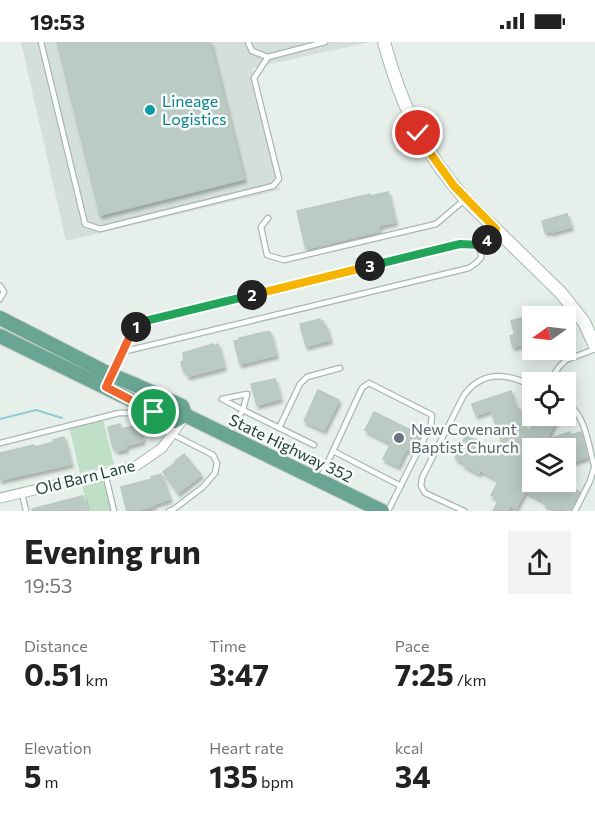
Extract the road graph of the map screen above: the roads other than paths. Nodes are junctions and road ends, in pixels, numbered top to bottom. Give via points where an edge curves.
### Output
1 (41, 42) edge
2 (248, 42) edge
3 (325, 42) edge
4 (384, 42) edge
5 (267, 57) junction
6 (465, 199) junction
7 (268, 218) dead end
8 (496, 229) junction
9 (481, 245) junction
10 (0, 286) edge
11 (0, 299) edge
12 (0, 318) edge
13 (0, 336) edge
14 (595, 347) edge
15 (122, 352) junction
16 (340, 368) dead end
17 (556, 372) edge
18 (113, 380) junction
19 (522, 382) edge
20 (243, 410) junction
21 (576, 411) edge
22 (185, 415) junction
23 (279, 428) junction
24 (172, 433) junction
25 (228, 436) junction
26 (0, 443) edge
27 (314, 445) dead end
28 (333, 452) junction
29 (595, 465) edge
30 (105, 473) junction
31 (320, 480) junction
32 (401, 486) junction
33 (22, 493) junction
34 (0, 498) edge
35 (26, 511) edge
36 (114, 511) edge
37 (169, 511) edge
38 (382, 511) edge
39 (388, 511) edge
40 (464, 511) edge
41 (575, 511) edge

1 - 5 lane via 85,224 100,229 273,186 279,179 254,78
2 - 5 lane via 252,51
3 - 5 lane
4 - 6 street via 410,118 428,150
6 - 7 lane via 436,224 284,260 267,255 261,227
6 - 8 street
8 - 9 lane
8 - 14 street via 561,292 584,322
9 - 15 lane via 460,244 141,322 133,329
9 - 15 lane via 481,258 469,268
10 - 11 lane via 4,292
12 - 18 main road
13 - 18 main road
14 - 17 lane via 566,360
15 - 18 lane
16 - 23 lane via 307,377
18 - 22 main road, State Highway 352 via 174,421
19 - 40 lane via 512,377 487,377 470,387 422,478 425,493
20 - 20 lane via 229,402 222,399 247,394
20 - 23 lane
20 - 25 lane
21 - 29 lane
22 - 24 street, Old Barn Lane
22 - 25 main road, State Highway 352
23 - 27 lane
24 - 26 lane via 131,413
24 - 30 street, Old Barn Lane via 162,448 136,466
24 - 37 lane via 213,455 217,463 215,473 203,487
25 - 31 main road, State Highway 352
28 - 31 lane
28 - 32 lane
28 - 32 lane via 362,388 369,383 432,415 431,425
29 - 41 lane
30 - 33 street, Old Barn Lane
30 - 36 lane
31 - 38 main road, State Highway 352
32 - 39 lane
33 - 34 street, Old Barn Lane
33 - 35 lane

